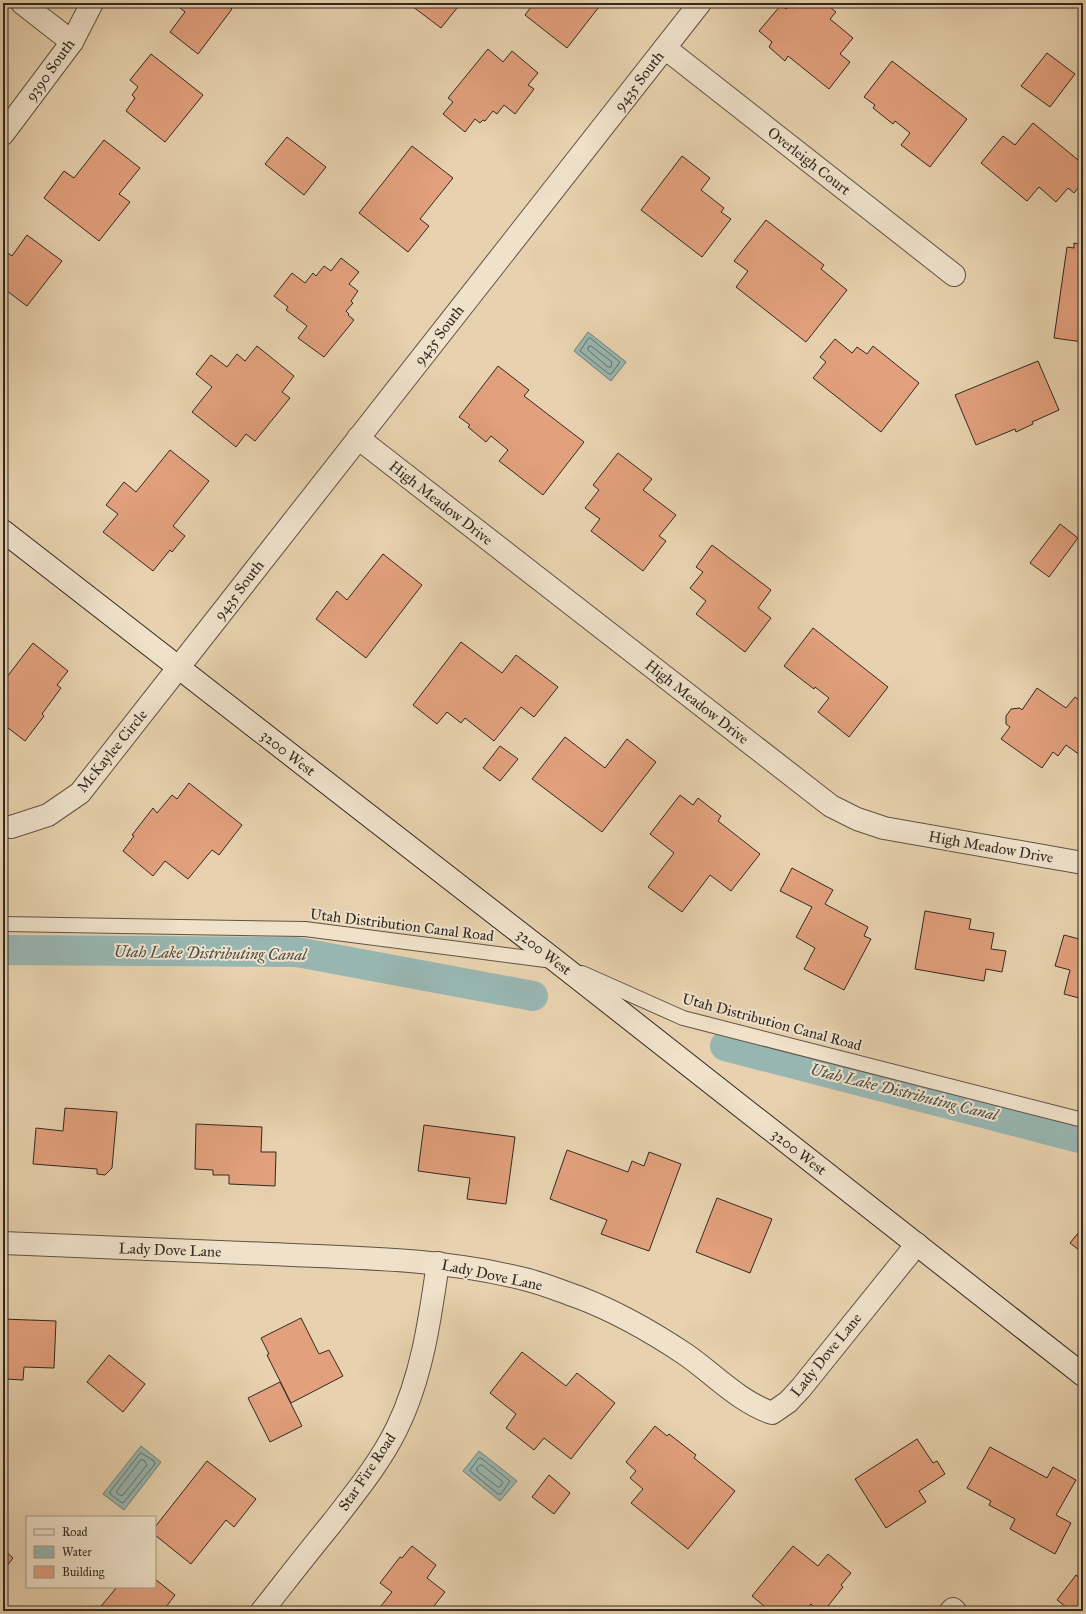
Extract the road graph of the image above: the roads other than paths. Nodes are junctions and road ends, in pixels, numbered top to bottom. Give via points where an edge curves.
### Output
1 (22, 3) edge
2 (92, 3) edge
3 (700, 3) edge
4 (72, 42) junction
5 (665, 48) junction
6 (3, 134) edge
7 (954, 275) dead end
8 (358, 438) junction
9 (3, 531) edge
10 (178, 668) junction
11 (11, 827) dead end
12 (1083, 863) edge
13 (3, 924) edge
14 (556, 962) junction
15 (1083, 1120) edge
16 (3, 1243) edge
17 (916, 1244) junction
18 (438, 1263) junction
19 (1083, 1374) edge
20 (262, 1611) edge
21 (951, 1611) edge
22 (955, 1611) edge

1 - 4 street
2 - 4 street, 9390 South
3 - 5 street, 9435 South
4 - 6 street, 9390 South
5 - 7 street, Overleigh Court
5 - 8 street, 9435 South
8 - 10 street, 9435 South
8 - 12 street, High Meadow Drive via 831,806 857,819 884,828
9 - 10 street, 3200 West
10 - 11 street, McKaylee Circle via 80,793 48,815
10 - 14 street, 3200 West
13 - 14 lane, Utah Distribution Canal Road via 305,929
14 - 15 lane, Utah Distribution Canal Road via 683,1018
14 - 17 street, 3200 West
16 - 18 street, Lady Dove Lane
17 - 18 street, Lady Dove Lane via 801,1388 788,1402 772,1413 745,1401 685,1354 634,1323 581,1298 526,1279
17 - 19 street, 3200 West
18 - 20 street, Star Fire Road via 422,1361 397,1428 380,1459 360,1487
21 - 22 street

